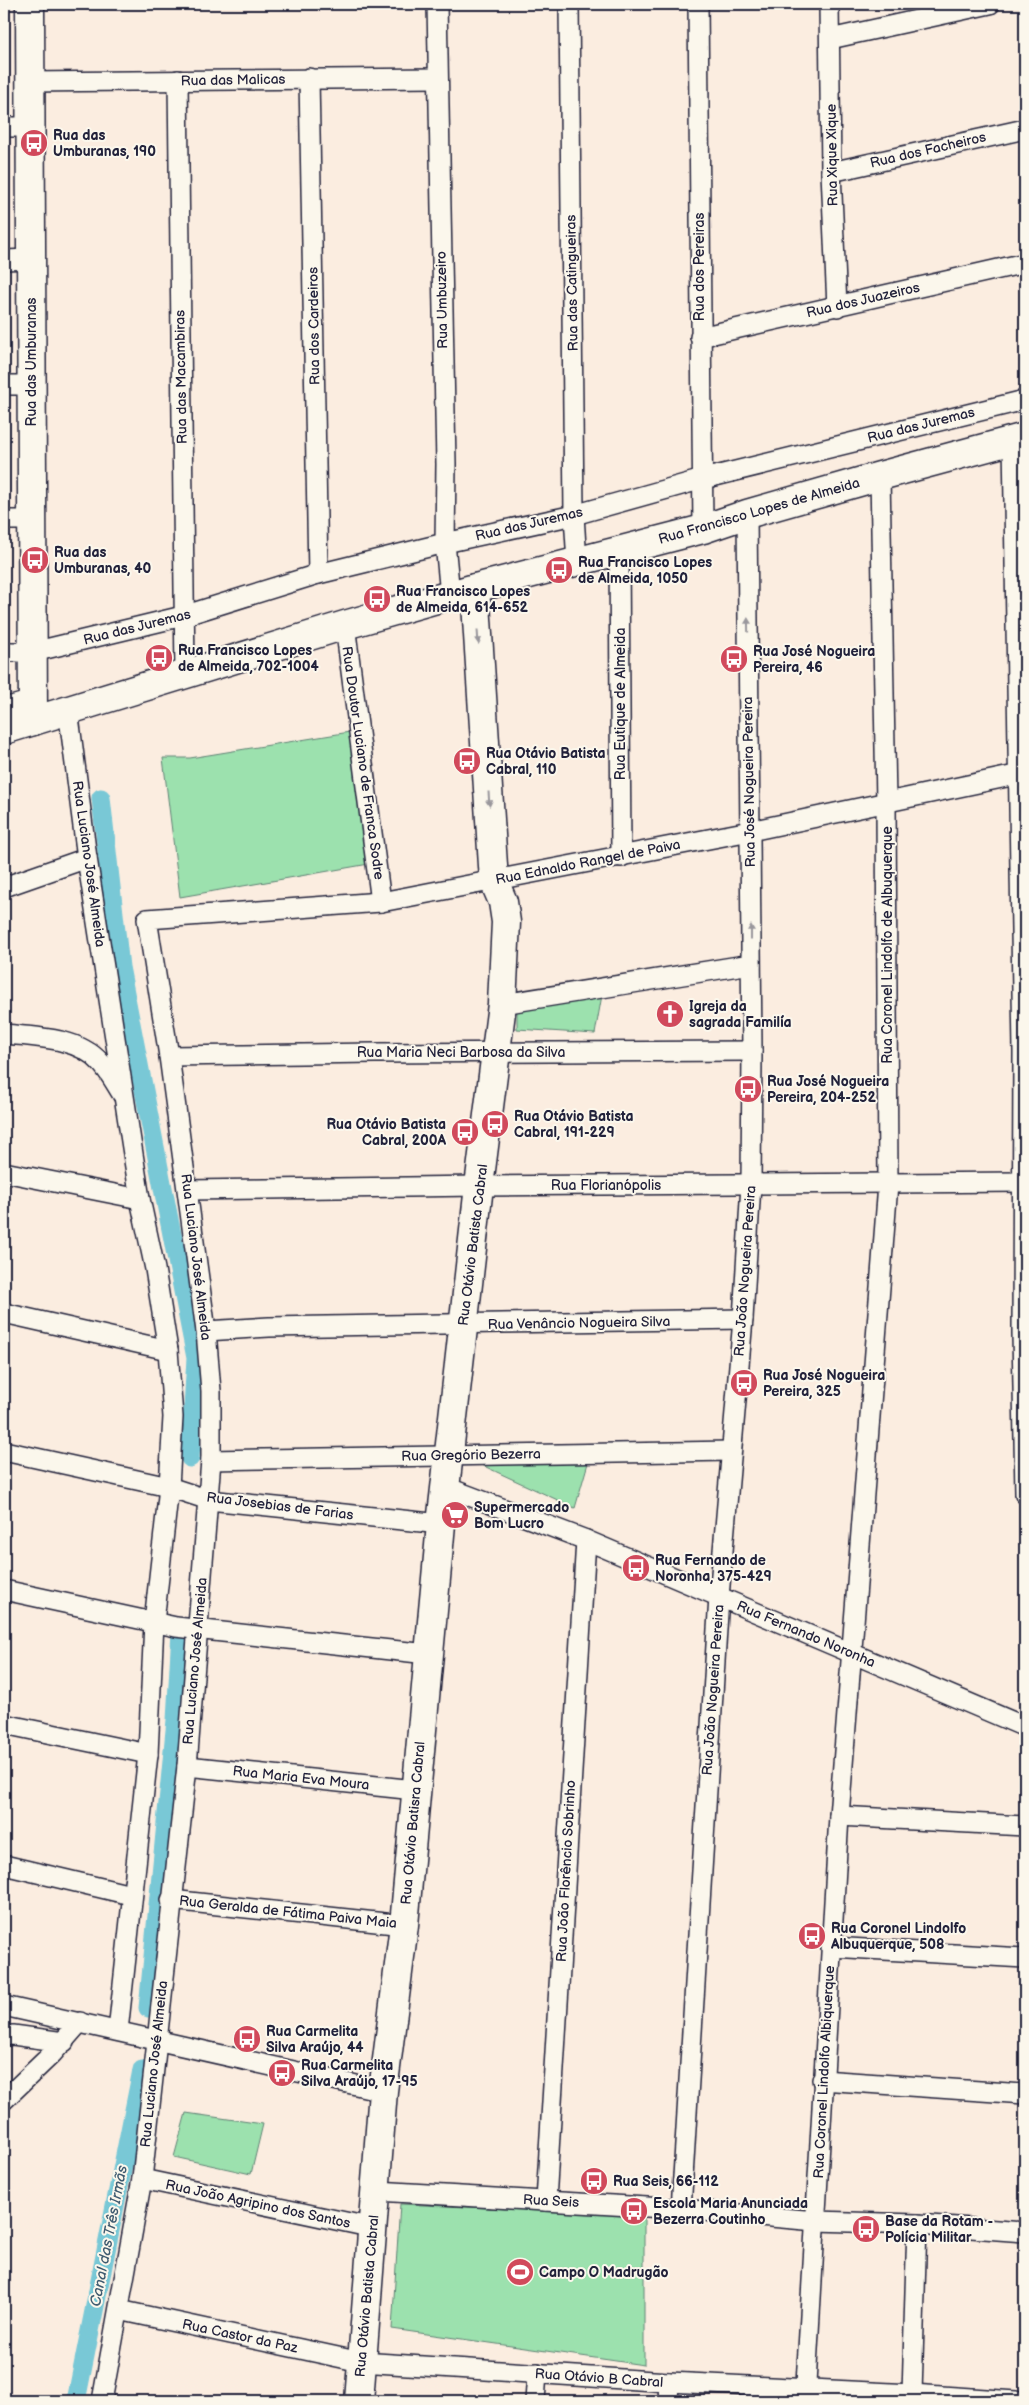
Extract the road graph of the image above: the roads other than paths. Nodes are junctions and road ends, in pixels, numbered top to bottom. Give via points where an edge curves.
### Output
1 (30, 4) edge
2 (437, 4) edge
3 (569, 4) edge
4 (698, 4) edge
5 (829, 4) edge
6 (990, 4) edge
7 (830, 38) junction
8 (309, 78) junction
9 (437, 78) junction
10 (178, 80) junction
11 (29, 82) junction
12 (16, 127) edge
13 (1025, 128) edge
14 (831, 172) junction
15 (4, 260) edge
16 (31, 260) junction
17 (1025, 263) edge
18 (837, 306) junction
19 (700, 337) junction
20 (4, 385) edge
21 (30, 385) junction
22 (1025, 400) edge
23 (1019, 439) edge
24 (880, 476) junction
25 (703, 479) junction
26 (746, 514) junction
27 (574, 515) junction
28 (4, 520) edge
29 (32, 520) junction
30 (703, 530) junction
31 (446, 543) junction
32 (619, 550) junction
33 (577, 563) junction
34 (318, 574) junction
35 (475, 588) junction
36 (450, 595) junction
37 (183, 616) junction
38 (345, 625) junction
39 (4, 652) edge
40 (33, 652) junction
41 (184, 674) junction
42 (4, 708) edge
43 (68, 710) junction
44 (33, 711) junction
45 (4, 730) edge
46 (1023, 773) edge
47 (886, 802) junction
48 (750, 831) junction
49 (621, 857) junction
50 (87, 858) junction
51 (494, 881) junction
52 (4, 886) edge
53 (381, 902) junction
54 (147, 919) joint
55 (751, 964) junction
56 (502, 1004) junction
57 (4, 1034) edge
58 (752, 1051) junction
59 (496, 1052) junction
60 (1024, 1052) edge
61 (169, 1056) junction
62 (127, 1103) junction
63 (4, 1172) edge
64 (1024, 1182) edge
65 (751, 1184) junction
66 (888, 1184) junction
67 (479, 1186) junction
68 (188, 1190) junction
69 (140, 1199) junction
70 (4, 1313) edge
71 (743, 1320) junction
72 (463, 1325) junction
73 (206, 1331) junction
74 (1024, 1333) edge
75 (168, 1350) junction
76 (4, 1451) edge
77 (731, 1451) junction
78 (450, 1455) junction
79 (211, 1460) junction
80 (169, 1487) junction
81 (446, 1487) junction
82 (1025, 1494) edge
83 (209, 1500) junction
84 (440, 1524) junction
85 (586, 1540) junction
86 (4, 1590) edge
87 (719, 1597) junction
88 (154, 1622) junction
89 (197, 1629) junction
90 (428, 1654) junction
91 (852, 1654) junction
92 (4, 1724) edge
93 (1025, 1727) edge
94 (148, 1754) junction
95 (187, 1766) junction
96 (415, 1790) junction
97 (839, 1816) junction
98 (1025, 1826) edge
99 (4, 1865) edge
100 (131, 1895) junction
101 (172, 1900) junction
102 (404, 1925) junction
103 (831, 1947) junction
104 (1025, 1958) edge
105 (4, 2006) edge
106 (80, 2022) junction
107 (118, 2031) junction
108 (4, 2036) edge
109 (158, 2040) junction
110 (64, 2042) junction
111 (822, 2080) junction
112 (384, 2091) junction
113 (1025, 2094) edge
114 (4, 2100) edge
115 (142, 2179) junction
116 (377, 2191) junction
117 (546, 2200) junction
118 (681, 2209) junction
119 (816, 2221) junction
120 (917, 2224) junction
121 (374, 2228) junction
122 (1025, 2232) edge
123 (119, 2310) junction
124 (361, 2362) junction
125 (537, 2373) junction
126 (669, 2382) junction
127 (912, 2394) junction
128 (805, 2395) edge
129 (102, 2401) edge
130 (358, 2401) edge
131 (535, 2401) edge
132 (668, 2401) edge
133 (1016, 2401) edge

1 - 11 street, Rua das Umburanas
2 - 9 street, Rua Umbuzeiro
3 - 27 street, Rua das Catingueiras
4 - 19 street, Rua dos Pereiras
5 - 7 street, Rua Xique Xique
6 - 7 street
7 - 14 street, Rua Xique Xique
8 - 9 street, Rua das Malicas
8 - 10 street, Rua das Malicas
8 - 34 street, Rua dos Cardeiros
9 - 31 street, Rua Umbuzeiro
10 - 11 street, Rua das Malicas
10 - 37 street, Rua das Macambiras
11 - 12 street, Rua das Umburanas
12 - 16 street, Rua das Umburanas
13 - 14 street, Rua dos Facheiros
14 - 18 street, Rua Xique Xique
15 - 16 street
16 - 21 street, Rua das Umburanas
17 - 18 street, Rua dos Juazeiros
18 - 19 street, Rua dos Juazeiros
19 - 25 street, Rua dos Pereiras
20 - 21 street
21 - 29 street, Rua das Umburanas
22 - 25 street, Rua das Juremas
23 - 24 street, Rua Francisco Lopes de Almeida
23 - 46 street
24 - 26 street, Rua Francisco Lopes de Almeida
24 - 47 street, Rua Coronel Lindolfo de Albuquerque
25 - 27 street, Rua das Juremas
25 - 30 street, Rua dos Pereiras
26 - 30 street, Rua Francisco Lopes de Almeida
48 -> 26 street, Rua José Nogueira Pereira
27 - 31 street, Rua das Juremas
27 - 33 street, Rua das Catingueiras
28 - 29 street
29 - 40 street, Rua das Umburanas
30 - 32 street, Rua Francisco Lopes de Almeida
31 - 34 street, Rua das Juremas
31 - 36 street, Rua Umbuzeiro
32 - 33 street, Rua Francisco Lopes de Almeida
32 - 49 street, Rua Eutique de Almeida
33 - 35 street, Rua Francisco Lopes de Almeida
34 - 37 street, Rua das Juremas
35 - 36 street, Rua Francisco Lopes de Almeida
35 -> 51 street, Rua Otávio Batista Cabral
36 - 38 street, Rua Francisco Lopes de Almeida
37 - 40 street, Rua das Juremas
37 - 41 street, Rua das Macambiras
38 - 41 street, Rua Francisco Lopes de Almeida
38 - 53 street, Rua Doutor Luciano de Franca Sodre
39 - 40 street, Rua das Juremas
40 - 44 street, Rua das Umburanas
41 - 43 street, Rua Francisco Lopes de Almeida
42 - 44 street
43 - 44 street, Rua Francisco Lopes de Almeida
43 - 50 street, Rua Luciano José Almeida
44 - 45 street, Rua Francisco Lopes de Almeida
46 - 47 street, Rua Ednaldo Rangel de Paiva
46 - 60 street
47 - 48 street, Rua Ednaldo Rangel de Paiva
47 - 66 street, Rua Coronel Lindolfo de Albuquerque
48 - 49 street, Rua Ednaldo Rangel de Paiva
55 -> 48 street, Rua José Nogueira Pereira
49 - 51 street, Rua Ednaldo Rangel de Paiva
50 - 52 street
50 - 62 street, Rua Luciano José Almeida
51 - 53 street, Rua Ednaldo Rangel de Paiva
51 - 56 street, Rua Otávio Batista Cabral via 506,922
53 - 54 street, Rua Ednaldo Rangel de Paiva
54 - 61 street, Rua Luciano José Almeida
55 - 56 street
55 - 58 street, Rua José Nogueira Pereira
56 - 59 street, Rua Otávio Batista Cabral
57 - 62 street via 44,1038 85,1050 99,1060
58 - 59 street, Rua Maria Neci Barbosa da Silva
58 - 65 street, Rua João Nogueira Pereira
59 - 61 street, Rua Maria Neci Barbosa da Silva
59 - 67 street, Rua Otávio Batista Cabral
60 - 64 street
61 - 68 street, Rua Luciano José Almeida
62 - 69 street, Rua Luciano José Almeida
63 - 69 street
64 - 66 street, Rua Florianópolis
64 - 74 street
65 - 66 street, Rua Florianópolis
65 - 67 street, Rua Florianópolis
65 - 71 street, Rua João Nogueira Pereira
66 - 91 street, Rua Coronel Lindolfo de Albuquerque
67 - 68 street, Rua Florianópolis
67 - 72 street, Rua Otávio Batista Cabral
68 - 73 street, Rua Luciano José Almeida
69 - 75 street, Rua Luciano José Almeida
70 - 75 street
71 - 72 street, Rua Venâncio Nogueira Silva
71 - 77 street, Rua João Nogueira Pereira
72 - 73 street, Rua Venâncio Nogueira Silva via 269,1327
72 - 78 street, Rua Otávio Batista Cabral
73 - 79 street, Rua Luciano José Almeida via 211,1391
74 - 82 street
75 - 80 street, Rua Luciano José Almeida via 173,1417
76 - 80 street, Rua Josebias de Farias
77 - 78 street, Rua Gregório Bezerra
77 - 87 street, Rua João Nogueira Pereira
78 - 79 street, Rua Gregório Bezerra
78 - 81 street, Rua Otávio Batisra Cabral
79 - 83 street, Rua Luciano José Almeida
80 - 83 street, Rua Josebias de Farias
80 - 88 street, Rua Luciano José Almeida
81 - 84 street, Rua Otávio Batisra Cabral
81 - 85 street, Rua Fernando Noronha
83 - 84 street, Rua Josebias de Farias
83 - 89 street, Rua Luciano José Almeida
84 - 90 street, Rua Otávio Batisra Cabral
85 - 87 street, Rua Fernando Noronha
85 - 117 street, Rua João Florêncio Sobrinho
86 - 88 street
87 - 91 street, Rua Fernando Noronha
87 - 118 street, Rua João Nogueira Pereira
88 - 89 street
88 - 94 street, Rua Luciano José Almeida
89 - 90 street
89 - 95 street, Rua Luciano José Almeida
90 - 96 street, Rua Otávio Batisra Cabral
91 - 93 street, Rua Fernando Noronha
91 - 97 street, Rua Coronel Lindolfo Albiquerque
92 - 94 street
94 - 100 street, Rua Luciano José Almeida
95 - 96 street, Rua Maria Eva Moura
95 - 101 street, Rua Luciano José Almeida
96 - 102 street, Rua Otávio Batisra Cabral
97 - 98 street
97 - 103 street, Rua Coronel Lindolfo Albiquerque
99 - 100 street
100 - 107 street, Rua Luciano José Almeida
101 - 102 street, Rua Geralda de Fátima Paiva Maia
101 - 109 street, Rua Luciano José Almeida
102 - 112 street, Rua Otávio Batisra Cabral
103 - 104 street
103 - 111 street, Rua Coronel Lindolfo Albiquerque
105 - 106 street
106 - 107 street
106 - 110 street
107 - 109 street
108 - 110 street
109 - 112 street
109 - 115 street, Rua Luciano José Almeida
110 - 114 street
111 - 113 street
111 - 119 street, Rua Coronel Lindolfo Albiquerque
112 - 116 street, Rua Otávio Batisra Cabral
115 - 121 street, Rua João Agripino dos Santos
115 - 123 street, Rua Luciano José Almeida
116 - 117 street, Rua Seis
116 - 121 street, Rua Otávio Batista Cabral
117 - 118 street, Rua Seis
118 - 119 street, Rua Seis
119 - 120 street, Rua Seis
119 - 128 street, Rua Coronel Lindolfo Albiquerque
120 - 122 street, Rua Seis
120 - 127 street
121 - 124 street, Rua Otávio Batista Cabral
123 - 124 street, Rua Castor da Paz
123 - 129 street, Rua Luciano José Almeida
124 - 125 street, Rua Otávio B Cabral
124 - 130 street, Rua Otávio Batista Cabral
125 - 126 street, Rua Otávio B Cabral
125 - 131 street
126 - 128 street, Rua Otávio B Cabral
126 - 132 street
127 - 128 street, Rua Otávio B Cabral
127 - 133 street, Rua Otávio B Cabral

